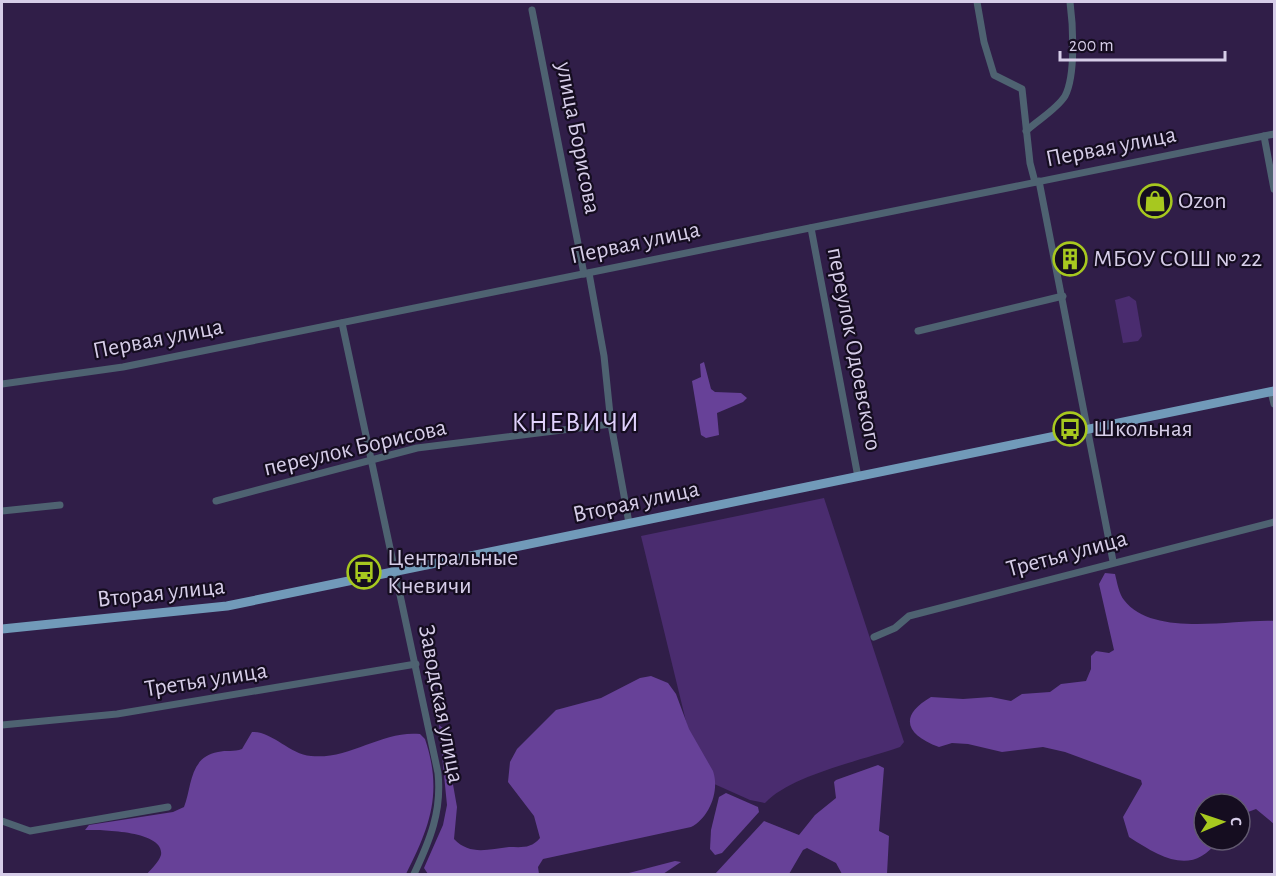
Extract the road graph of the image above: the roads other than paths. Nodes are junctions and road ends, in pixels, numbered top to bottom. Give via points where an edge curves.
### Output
1 (976, 2) edge
2 (1070, 2) edge
3 (532, 10) dead end
4 (1026, 131) junction
5 (1275, 134) edge
6 (1264, 136) junction
7 (1037, 182) junction
8 (1275, 189) edge
9 (811, 228) junction
10 (586, 273) junction
11 (1063, 296) junction
12 (342, 323) junction
13 (918, 331) dead end
14 (2, 384) edge
15 (1273, 391) edge
16 (1275, 404) edge
17 (611, 424) junction
18 (1088, 429) junction
19 (374, 461) junction
20 (858, 477) junction
21 (216, 501) dead end
22 (60, 505) dead end
23 (2, 511) edge
24 (1275, 522) edge
25 (629, 523) junction
26 (1113, 561) junction
27 (394, 573) junction
28 (2, 629) edge
29 (874, 637) dead end
30 (416, 664) junction
31 (2, 725) edge
32 (168, 807) dead end
33 (2, 821) edge
34 (414, 874) edge

1 - 4 street via 994,75 1022,89
2 - 4 street via 1073,32 1069,85 1060,102
3 - 10 street, улица Борисова
4 - 7 street
5 - 6 street, Первая улица
6 - 7 street, Первая улица
6 - 8 street
7 - 9 street, Первая улица
7 - 11 street
9 - 10 street, Первая улица
9 - 20 street, переулок Одоевского
10 - 12 street, Первая улица
10 - 17 street via 604,356
11 - 13 street
11 - 18 street
12 - 14 street, Первая улица via 123,367
12 - 19 street, Заводская улица
15 - 16 street
15 - 18 main road, Вторая улица
17 - 19 street, переулок Борисова via 417,448
17 - 25 street
18 - 20 main road, Вторая улица
18 - 26 street
19 - 21 street, переулок Борисова
19 - 27 street, Заводская улица
20 - 25 main road, Вторая улица
22 - 23 street
24 - 26 street, Третья улица
25 - 27 main road, Вторая улица
26 - 29 street, Третья улица via 909,616 895,628
27 - 28 main road, Вторая улица via 227,606
27 - 30 street, Заводская улица
30 - 31 street, Третья улица via 117,714
30 - 34 street, Заводская улица via 432,735 440,798 436,824
32 - 33 street via 30,831

